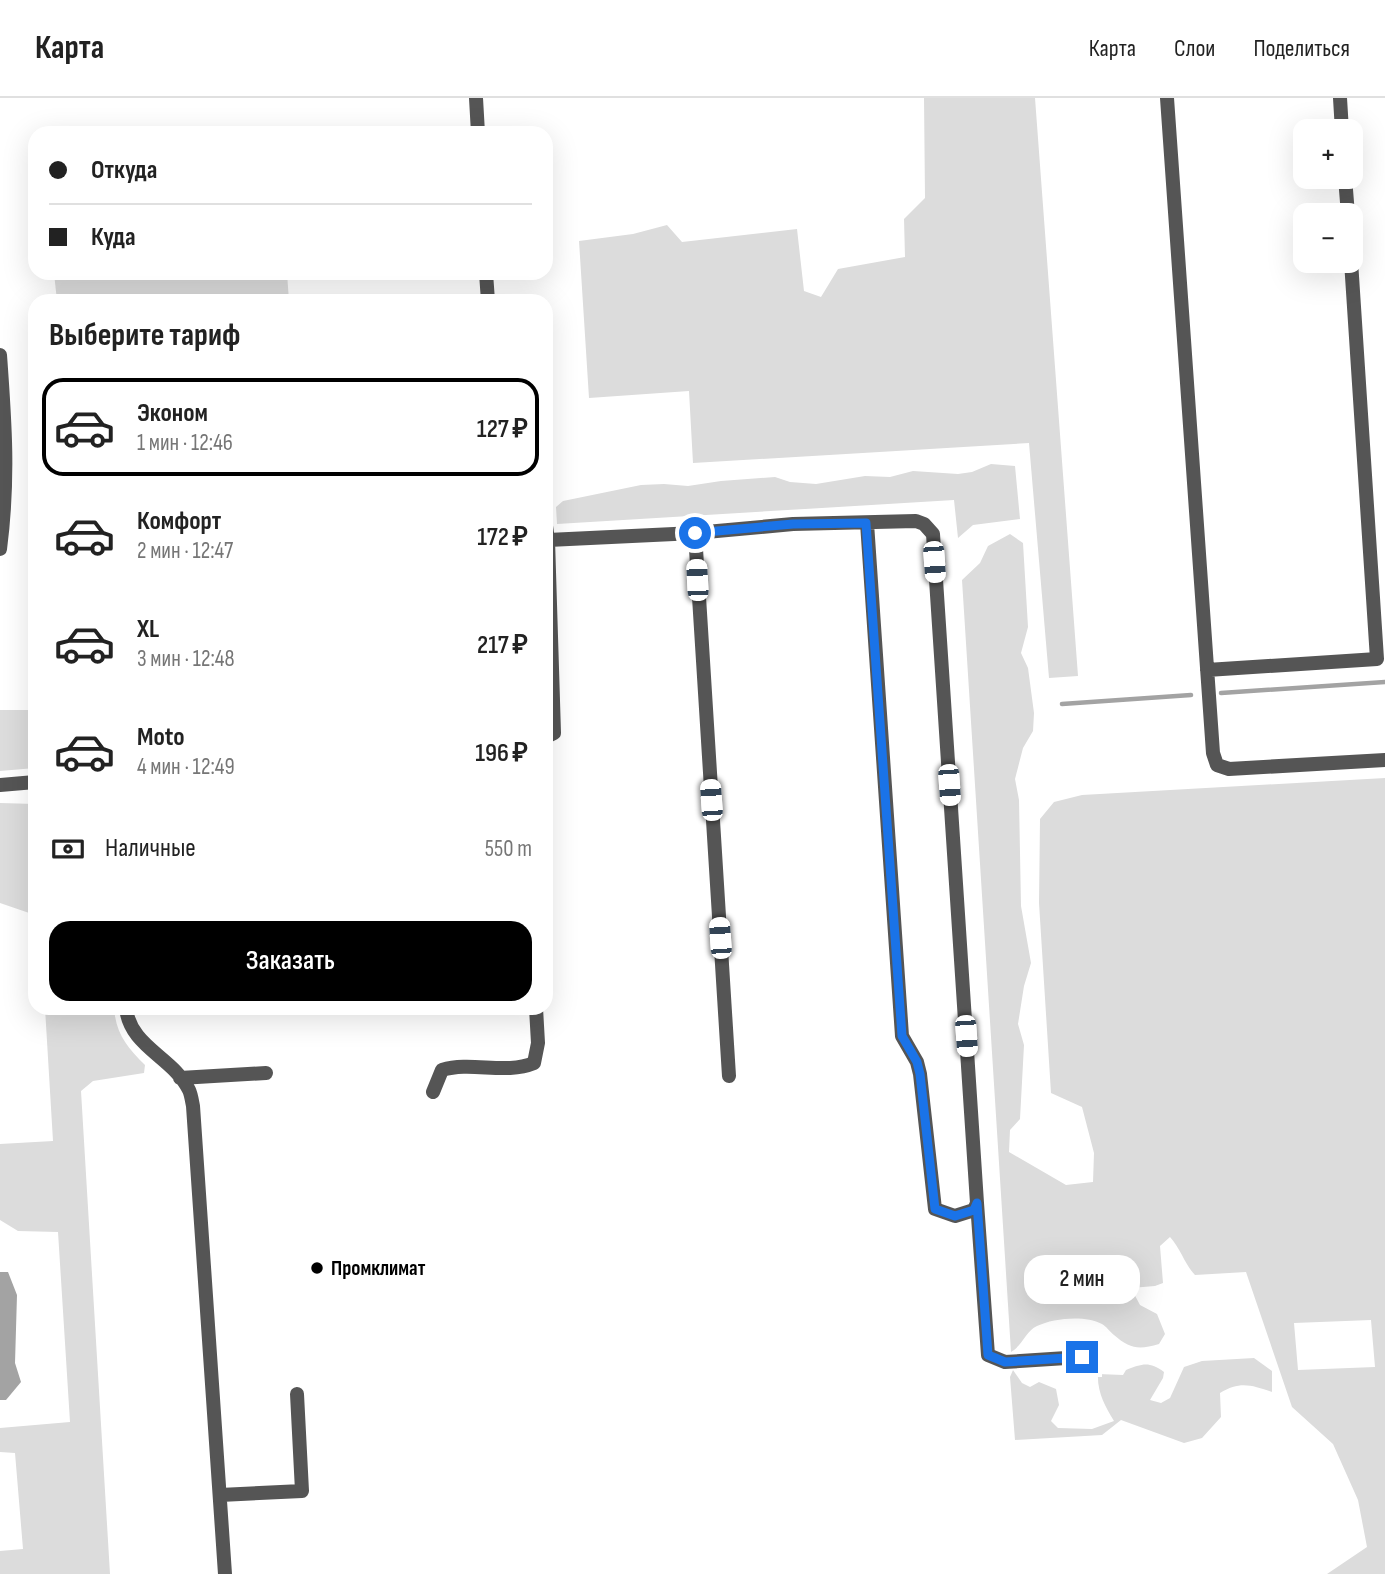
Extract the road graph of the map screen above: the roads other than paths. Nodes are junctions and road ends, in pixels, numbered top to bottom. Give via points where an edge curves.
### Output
1 (476, 98) edge
2 (1167, 98) edge
3 (1340, 98) edge
4 (1341, 119) edge
5 (478, 126) edge
6 (1352, 273) edge
7 (0, 355) edge
8 (3, 501) edge
9 (866, 523) junction
10 (553, 533) edge
11 (695, 533) junction
12 (0, 549) edge
13 (1207, 670) junction
14 (553, 704) edge
15 (553, 734) edge
16 (1385, 760) edge
17 (28, 783) edge
18 (0, 785) edge
19 (127, 1015) edge
20 (536, 1015) edge
21 (265, 1073) dead end
22 (729, 1076) dead end
23 (180, 1078) junction
24 (433, 1092) dead end
25 (977, 1203) junction
26 (1082, 1357) dead end
27 (297, 1394) dead end
28 (220, 1495) junction
29 (225, 1574) edge

1 - 5 street
2 - 13 street
3 - 4 street
6 - 13 street via 1377,659
7 - 8 street via 7,457
8 - 12 street
9 - 11 street
9 - 25 street via 902,1036 920,1074 935,1209 955,1216 974,1210
9 - 25 street via 916,521 933,534
10 - 11 street
11 - 22 street
13 - 16 street via 1217,765 1229,769
14 - 15 street
17 - 18 street
19 - 23 street via 130,1028
20 - 24 street via 534,1063 522,1068 455,1066 442,1070
21 - 23 street
23 - 28 street via 190,1090 193,1106
25 - 26 street via 988,1355 1005,1362
27 - 28 street via 302,1491
28 - 29 street

